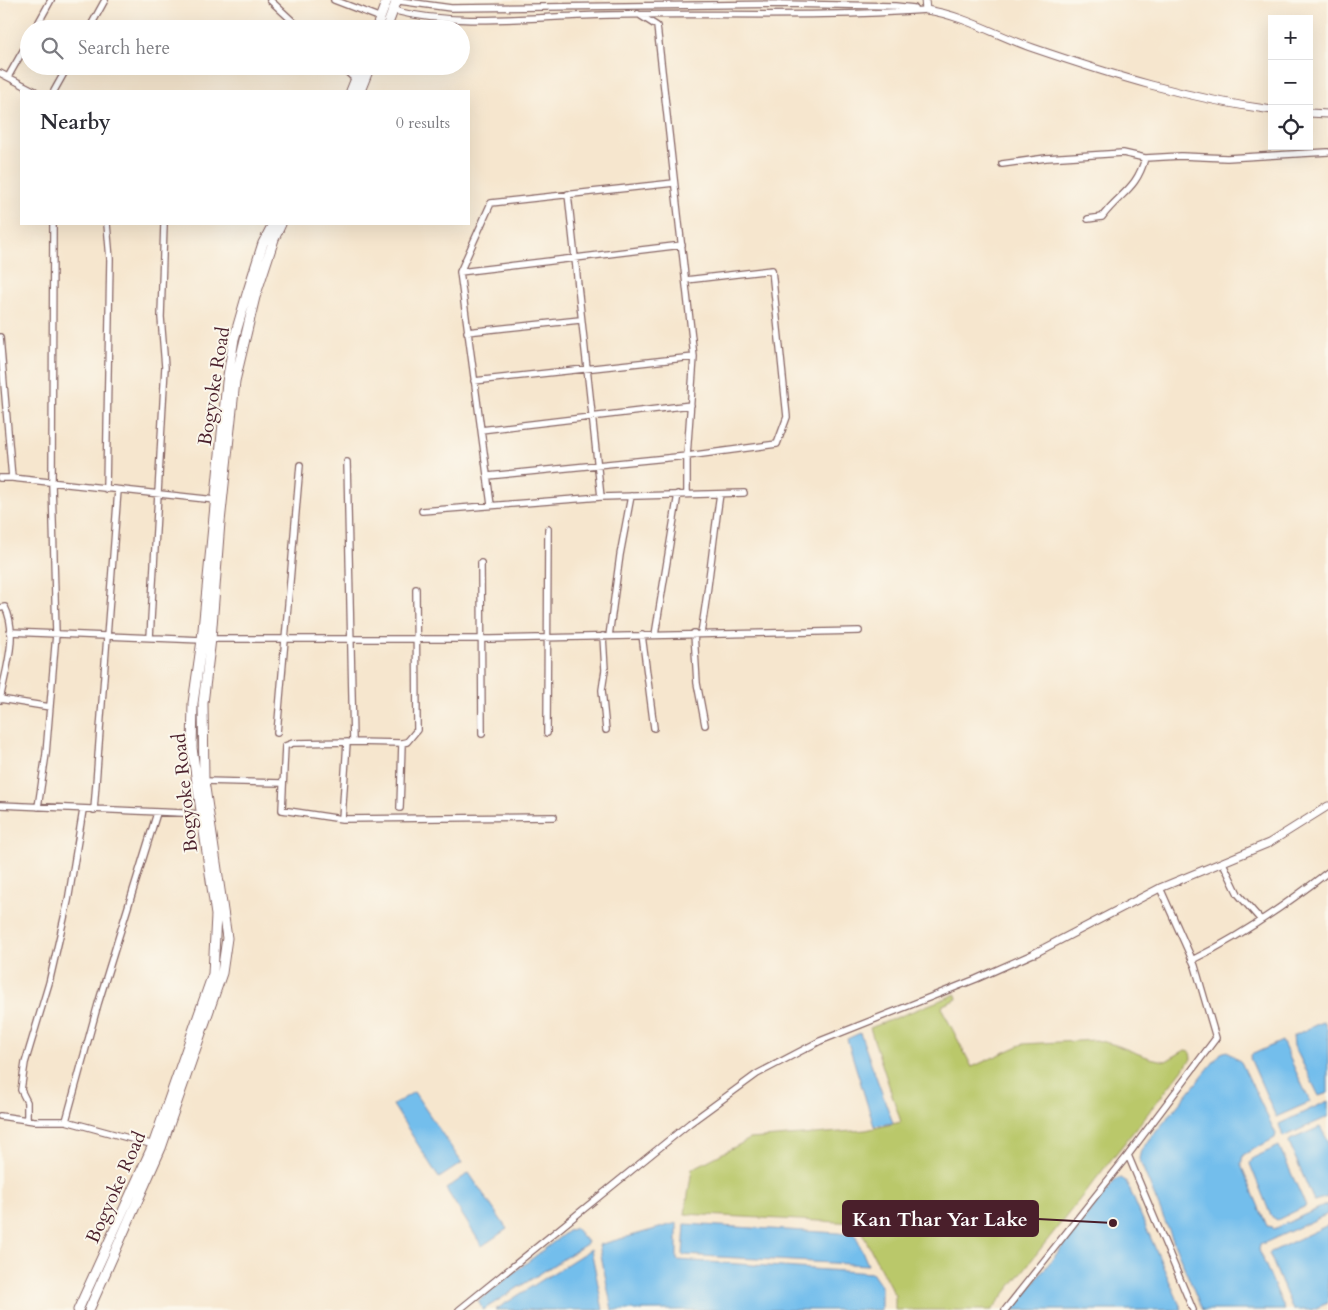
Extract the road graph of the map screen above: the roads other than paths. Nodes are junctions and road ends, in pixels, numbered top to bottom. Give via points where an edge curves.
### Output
1 (51, 0) edge
2 (105, 0) edge
3 (270, 0) edge
4 (334, 0) edge
5 (925, 0) edge
6 (392, 3) edge
7 (571, 5) junction
8 (844, 5) junction
9 (517, 7) junction
10 (926, 10) junction
11 (638, 14) junction
12 (844, 14) junction
13 (571, 16) junction
14 (381, 18) joint
15 (516, 18) junction
16 (40, 20) edge
17 (94, 20) edge
18 (291, 20) edge
19 (388, 20) edge
20 (20, 56) edge
21 (0, 73) edge
22 (63, 75) edge
23 (351, 75) edge
24 (358, 75) edge
25 (366, 75) edge
26 (8, 77) junction
27 (356, 80) junction
28 (33, 90) edge
29 (55, 90) edge
30 (351, 90) edge
31 (360, 90) edge
32 (1268, 109) edge
33 (1313, 113) edge
34 (1328, 114) edge
35 (1328, 152) edge
36 (1145, 158) junction
37 (1002, 164) dead end
38 (674, 183) junction
39 (568, 194) junction
40 (1088, 219) dead end
41 (53, 225) edge
42 (107, 225) edge
43 (164, 225) edge
44 (272, 225) edge
45 (281, 225) edge
46 (682, 245) junction
47 (576, 258) junction
48 (460, 272) junction
49 (686, 280) junction
50 (580, 320) junction
51 (467, 332) junction
52 (0, 337) edge
53 (694, 357) junction
54 (585, 367) junction
55 (474, 381) junction
56 (691, 405) junction
57 (592, 417) junction
58 (481, 430) junction
59 (687, 456) junction
60 (347, 462) dead end
61 (598, 465) junction
62 (300, 466) dead end
63 (488, 476) junction
64 (0, 478) edge
65 (12, 478) junction
66 (52, 483) junction
67 (106, 489) junction
68 (118, 490) junction
69 (157, 494) junction
70 (678, 494) junction
71 (687, 494) junction
72 (720, 494) junction
73 (744, 494) dead end
74 (601, 496) junction
75 (631, 496) junction
76 (215, 500) junction
77 (491, 505) junction
78 (422, 512) dead end
79 (548, 529) dead end
80 (481, 562) dead end
81 (416, 589) dead end
82 (0, 608) edge
83 (859, 631) dead end
84 (10, 632) junction
85 (698, 633) junction
86 (56, 634) junction
87 (642, 635) junction
88 (655, 635) junction
89 (606, 636) junction
90 (108, 637) junction
91 (150, 638) junction
92 (547, 638) junction
93 (207, 640) junction
94 (284, 640) junction
95 (418, 640) junction
96 (481, 640) junction
97 (352, 641) junction
98 (0, 699) edge
99 (50, 707) junction
100 (705, 725) dead end
101 (654, 728) dead end
102 (606, 730) dead end
103 (276, 733) dead end
104 (547, 733) dead end
105 (482, 734) dead end
106 (350, 742) junction
107 (402, 743) junction
108 (204, 781) junction
109 (282, 783) junction
110 (0, 805) edge
111 (1328, 806) edge
112 (38, 807) junction
113 (400, 808) dead end
114 (83, 810) junction
115 (94, 810) junction
116 (157, 813) junction
117 (205, 814) junction
118 (554, 817) dead end
119 (342, 819) junction
120 (1223, 863) junction
121 (1328, 872) edge
122 (1160, 888) junction
123 (1260, 919) junction
124 (1035, 953) joint
125 (1192, 960) junction
126 (0, 1116) edge
127 (27, 1120) junction
128 (66, 1121) junction
129 (157, 1146) junction
130 (1128, 1155) junction
131 (78, 1310) edge
132 (89, 1310) edge
133 (459, 1310) edge
134 (1005, 1310) edge
135 (1193, 1310) edge

1 - 16 street
2 - 17 street
3 - 18 street
4 - 14 street
5 - 10 street
6 - 9 street via 444,8
6 - 14 main road
6 - 15 street via 434,19
6 - 19 main road
7 - 8 street
7 - 9 street
7 - 13 street
8 - 10 street
8 - 12 street
9 - 15 street
10 - 12 street
10 - 32 street via 946,14 1031,48 1170,92
11 - 12 street
11 - 13 street
11 - 38 street via 657,26
13 - 15 street
20 - 26 street
21 - 26 street
22 - 29 street
23 - 27 street
24 - 27 main road
25 - 31 main road
26 - 28 street
27 - 30 main road
33 - 34 street
35 - 36 street via 1228,158
36 - 37 street via 1123,154
36 - 40 street via 1140,175 1102,218
38 - 39 street
38 - 46 street
39 - 47 street
39 - 48 street via 491,203
41 - 66 street
42 - 67 street via 110,267
43 - 69 street via 161,317 165,368
44 - 76 main road, Bogyoke Road via 263,243 234,339
45 - 93 main road, Bogyoke Road via 255,297 235,381
46 - 47 street
46 - 49 street
47 - 48 street
47 - 50 street
48 - 51 street
49 - 53 street
49 - 59 street via 772,270 787,417 777,444
50 - 51 street
50 - 54 street
51 - 55 street
52 - 65 street
53 - 54 street
53 - 56 street
54 - 55 street
54 - 57 street
55 - 58 street
56 - 57 street
56 - 59 street
57 - 58 street
57 - 61 street
58 - 63 street
59 - 61 street
59 - 71 street
60 - 97 street
61 - 63 street
61 - 74 street
62 - 94 street
63 - 77 street
64 - 65 street
65 - 66 street
66 - 67 street
66 - 86 street
67 - 68 street
68 - 69 street
68 - 90 street
69 - 76 street
69 - 91 street
70 - 71 street
70 - 75 street
70 - 88 street
71 - 72 street
72 - 73 street
72 - 85 street via 709,589
74 - 75 street
74 - 77 street
75 - 89 street
76 - 93 main road, Bogyoke Road
77 - 78 street
79 - 92 street
80 - 96 street
81 - 95 street
82 - 84 street via 5,607 7,611
83 - 85 street
84 - 86 street
84 - 98 street
85 - 88 street
85 - 100 street via 697,684
86 - 90 street
86 - 99 street
87 - 88 street
87 - 89 street
87 - 101 street
89 - 92 street
89 - 102 street via 602,690
90 - 91 street
90 - 115 street
91 - 93 street
92 - 96 street
92 - 104 street
93 - 94 street
93 - 108 main road, Bogyoke Road via 203,703
93 - 117 main road, Bogyoke Road via 193,703 192,748
94 - 97 street
94 - 103 street
95 - 96 street
95 - 97 street
95 - 107 street via 417,730 407,742
96 - 105 street
97 - 106 street
98 - 99 street
99 - 112 street
106 - 107 street
106 - 109 street via 293,743 285,746
106 - 119 street
107 - 113 street
108 - 109 street
108 - 117 main road, Bogyoke Road
109 - 119 street via 281,804 285,812
110 - 112 street
111 - 120 street via 1269,843
112 - 114 street
114 - 115 street
114 - 127 street via 68,901 49,983 24,1063 21,1090 27,1102
115 - 116 street
116 - 117 street
116 - 128 street
117 - 129 main road, Bogyoke Road via 216,915 213,974
118 - 119 street
120 - 122 street
120 - 123 street via 1238,894
121 - 123 street
122 - 124 street
122 - 125 street
123 - 125 street
124 - 133 street via 820,1041 757,1074 690,1123
125 - 130 street via 1216,1038
126 - 127 street
127 - 128 street
128 - 129 street
129 - 131 main road, Bogyoke Road
129 - 132 main road, Bogyoke Road
130 - 134 street
130 - 135 street

